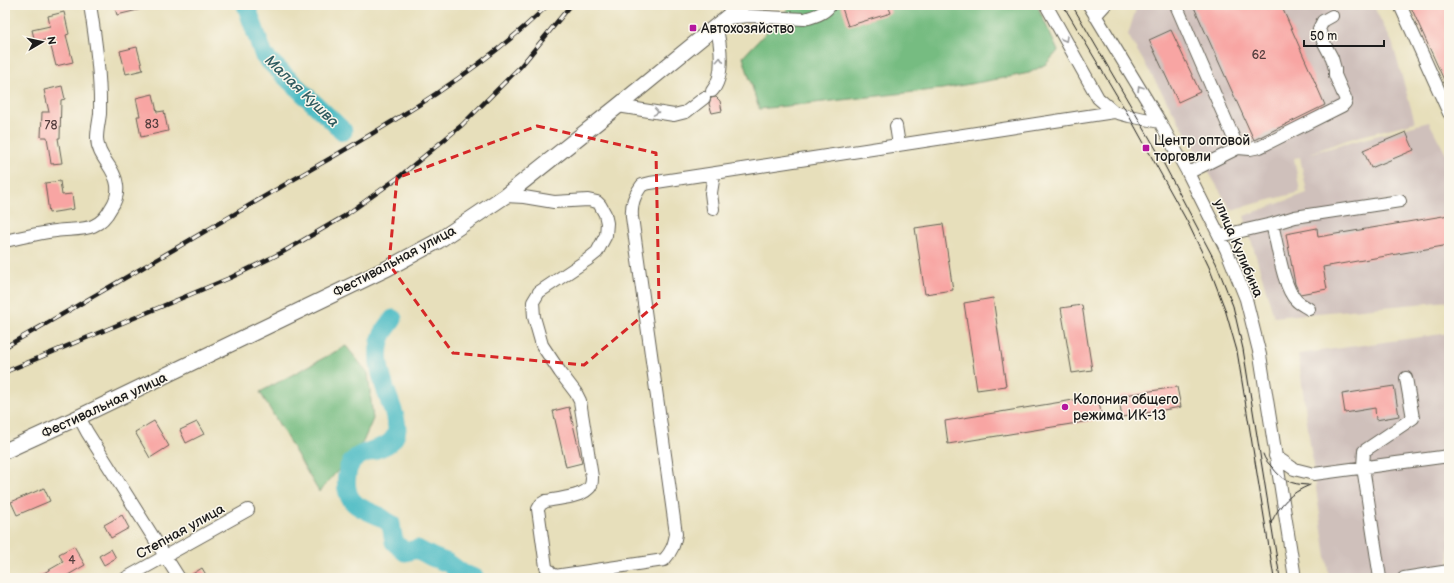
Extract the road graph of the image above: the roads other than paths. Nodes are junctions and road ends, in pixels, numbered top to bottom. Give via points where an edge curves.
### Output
1 (90, 5) edge
2 (742, 5) edge
3 (830, 5) edge
4 (1046, 5) edge
5 (1089, 5) edge
6 (1105, 5) edge
7 (1176, 5) edge
8 (1400, 5) edge
9 (1095, 16) junction
10 (1332, 16) dead end
11 (720, 22) junction
12 (618, 106) junction
13 (1114, 112) junction
14 (1449, 114) edge
15 (1160, 122) junction
16 (896, 126) dead end
17 (899, 145) junction
18 (1238, 148) junction
19 (1188, 173) junction
20 (714, 174) junction
21 (505, 196) junction
22 (1400, 201) dead end
23 (713, 209) dead end
24 (1272, 224) junction
25 (1220, 236) junction
26 (5, 241) edge
27 (1309, 309) dead end
28 (1406, 378) dead end
29 (79, 417) junction
30 (5, 451) edge
31 (1275, 456) junction
32 (1449, 456) edge
33 (1363, 467) junction
34 (248, 510) dead end
35 (166, 556) junction
36 (1449, 571) edge
37 (126, 578) edge
38 (179, 578) edge
39 (1295, 578) edge
40 (1380, 578) edge
41 (1404, 578) edge

1 - 26 street via 97,47 99,81 98,150 112,170 117,183 113,206 96,226
2 - 11 main road, Фестивальная улица
3 - 11 street via 829,8 804,19 750,16
4 -> 13 street via 1098,98
5 - 9 street, улица Кулибина
6 - 9 street
7 - 18 street
8 - 14 street
15 -> 9 street, улица Кулибина
10 - 18 street via 1323,21 1319,29 1336,69 1335,75 1345,103 1260,147
11 - 12 main road, Фестивальная улица
12 -> 11 street via 674,115 686,112 708,94 717,86 721,51
12 - 21 main road, Фестивальная улица
13 - 15 street
13 - 17 street
15 - 19 street, улица Кулибина
16 - 17 street
17 - 20 street
18 - 19 street
19 - 25 street, улица Кулибина
20 - 21 street via 642,185 631,207 676,534 674,546 664,560 555,576 546,567 538,509 546,501 589,489 592,478 580,401 542,345 534,317 533,302 538,292 597,252 606,235 607,223 597,202 554,202
20 - 23 street via 711,193
21 - 29 main road, Фестивальная улица via 438,240 388,268
22 - 24 street
24 - 25 street
24 - 27 street via 1290,292
25 - 31 street, улица Кулибина via 1254,327
28 - 33 street via 1413,418 1364,451
29 - 30 main road, Фестивальная улица
29 - 35 street
31 - 33 street via 1294,469 1314,474
31 - 39 street, улица Кулибина
32 - 33 street
33 - 40 street
34 - 35 street, Степная улица
35 - 37 street, Степная улица
35 - 38 street
36 - 41 street

